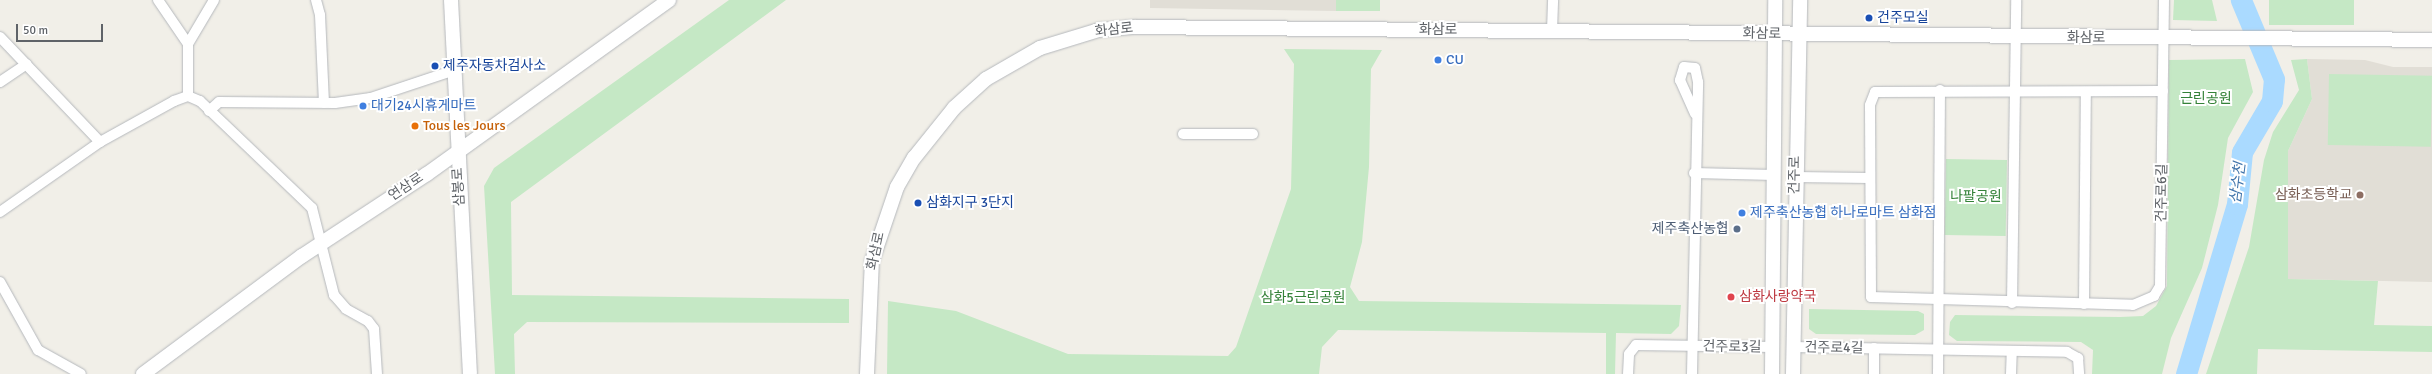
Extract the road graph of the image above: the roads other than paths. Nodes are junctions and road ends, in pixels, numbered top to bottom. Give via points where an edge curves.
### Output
1 (158, 0) edge
2 (214, 0) edge
3 (315, 0) edge
4 (451, 0) edge
5 (669, 0) edge
6 (1553, 0) edge
7 (1775, 0) edge
8 (1800, 0) edge
9 (2016, 0) edge
10 (2164, 0) edge
11 (1552, 31) junction
12 (1775, 34) junction
13 (1799, 34) junction
14 (0, 37) edge
15 (2015, 38) junction
16 (2164, 39) junction
17 (2432, 40) edge
18 (188, 44) junction
19 (27, 64) junction
20 (452, 71) junction
21 (0, 82) edge
22 (1940, 90) junction
23 (2015, 91) junction
24 (2086, 92) junction
25 (2163, 92) junction
26 (188, 96) junction
27 (324, 103) junction
28 (209, 110) junction
29 (1694, 114) dead end
30 (1183, 134) dead end
31 (1253, 134) dead end
32 (100, 142) junction
33 (457, 152) junction
34 (1694, 173) junction
35 (1774, 175) junction
36 (1795, 177) junction
37 (1868, 178) junction
38 (0, 212) edge
39 (321, 246) junction
40 (0, 282) edge
41 (1938, 301) junction
42 (2012, 303) junction
43 (2084, 304) junction
44 (1692, 346) junction
45 (1773, 347) junction
46 (1793, 347) junction
47 (1874, 348) junction
48 (1938, 349) junction
49 (2012, 351) junction
50 (81, 374) edge
51 (143, 374) edge
52 (377, 374) edge
53 (470, 374) edge
54 (867, 374) edge
55 (1628, 374) edge
56 (1692, 374) edge
57 (1772, 374) edge
58 (1793, 374) edge
59 (1874, 374) edge
60 (1938, 374) edge
61 (2011, 374) edge
62 (2079, 374) edge

1 - 18 street
2 - 18 street
3 - 27 street via 320,15
4 - 20 street, 삼봉로
5 - 33 street, 연삼로
6 - 11 street
7 - 12 street, 건주로
8 - 13 street, 건주로
9 - 15 street
10 - 16 street
11 - 12 street, 화삼로
11 - 54 street, 화삼로 via 1135,27 1099,30 1040,48 986,79 954,108 897,187 872,261
12 - 13 street, 화삼로
12 - 35 street, 건주로
13 - 15 street, 화삼로
13 - 36 street, 건주로
14 - 19 street
15 - 16 street, 화삼로
15 - 23 street
16 - 17 street, 화삼로
16 - 25 street
18 - 26 street
19 - 21 street
19 - 32 street
20 - 27 street via 370,98
20 - 33 street, 삼봉로
22 - 23 street, 건주로6길
22 - 37 street, 건주로6길 via 1881,90 1871,96
22 - 41 street
23 - 24 street, 건주로6길
23 - 42 street
24 - 25 street, 건주로6길
24 - 43 street
25 - 43 street, 건주로6길 via 2160,286 2154,296 2142,304
26 - 28 street
26 - 32 street
27 - 28 street via 219,102
28 - 39 street via 312,208
29 - 34 street
30 - 31 street
32 - 38 street
33 - 39 street, 연삼로
33 - 53 street, 삼봉로
34 - 35 street
34 - 44 street
35 - 45 street, 건주로
36 - 37 street
36 - 46 street, 건주로
37 - 41 street, 건주로6길 via 1868,293 1875,300
39 - 51 street, 연삼로
39 - 52 street via 334,294 346,309 368,321 374,329
40 - 50 street via 38,350
41 - 42 street, 건주로6길
41 - 48 street
42 - 43 street, 건주로6길
44 - 45 street, 건주로3길
44 - 55 street, 건주로3길 via 1636,346 1629,354
44 - 56 street, 건주로3길
45 - 57 street, 건주로
46 - 47 street, 건주로4길
46 - 58 street, 건주로
47 - 48 street, 건주로4길
47 - 59 street, 건주로4길
48 - 49 street, 건주로4길
48 - 60 street
49 - 61 street
49 - 62 street, 건주로4길 via 2072,353 2078,358

